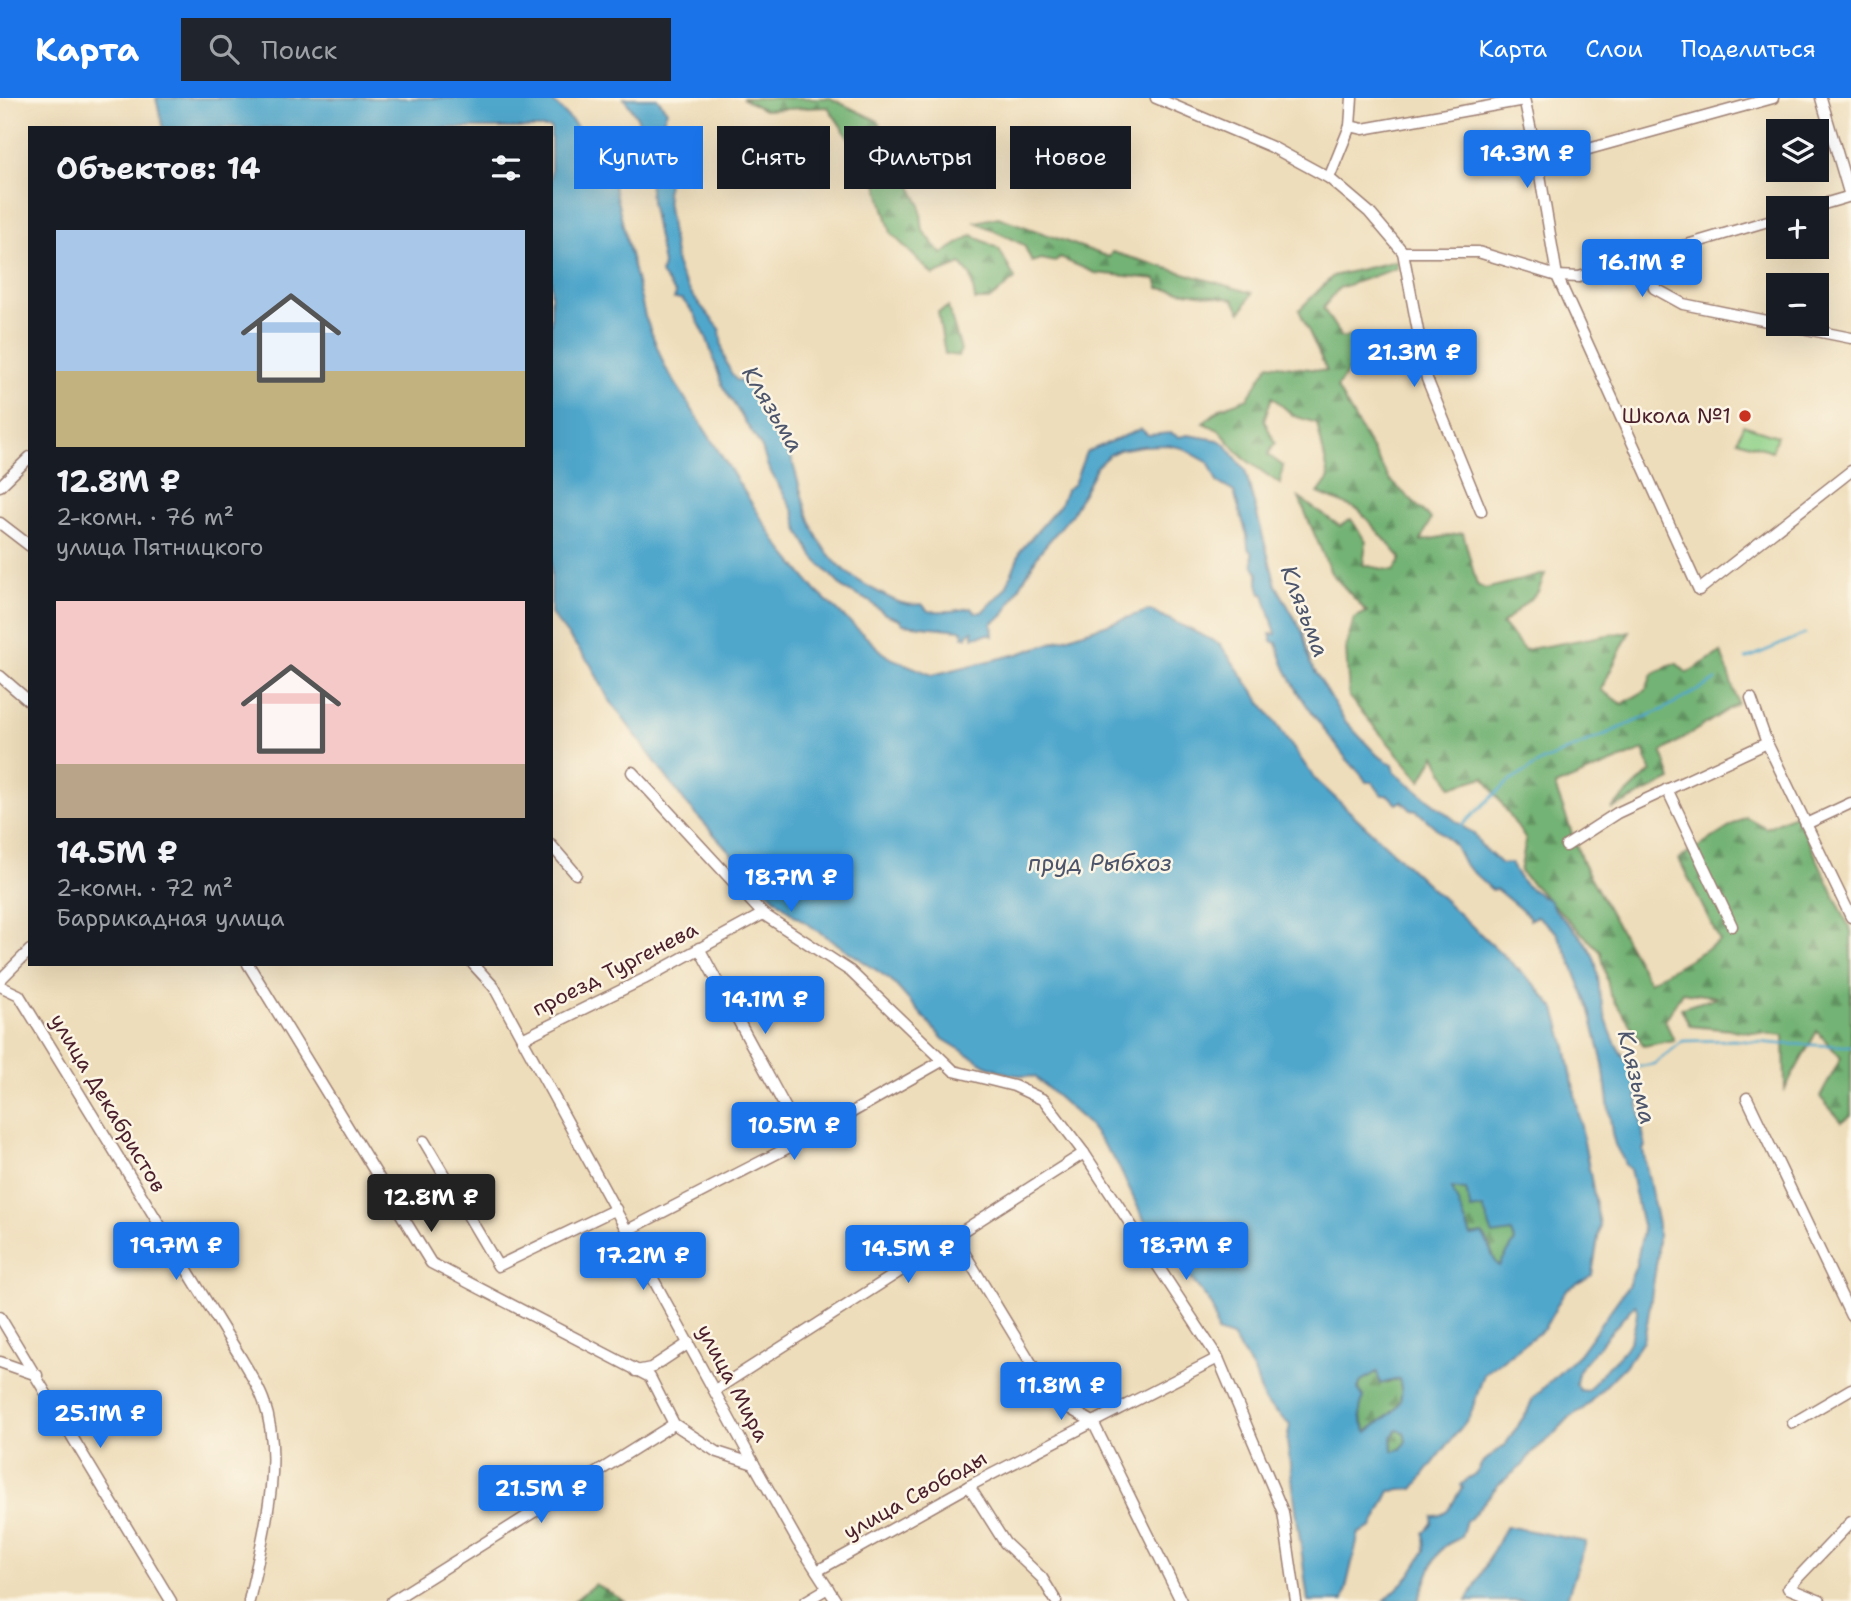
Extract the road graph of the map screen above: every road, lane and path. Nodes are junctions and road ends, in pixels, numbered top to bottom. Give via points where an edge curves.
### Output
1 (1156, 98) edge
2 (1352, 98) edge
3 (1773, 98) edge
4 (1821, 98) edge
5 (1524, 99) edge
6 (1461, 104) edge
7 (1350, 126) junction
8 (1538, 163) junction
9 (1329, 178) junction
10 (1851, 196) edge
11 (1829, 202) edge
12 (1766, 222) edge
13 (1403, 252) junction
14 (1646, 258) junction
15 (1557, 276) junction
16 (1851, 338) edge
17 (28, 459) edge
18 (1851, 471) edge
19 (0, 486) edge
20 (1481, 512) dead end
21 (0, 523) edge
22 (28, 544) edge
23 (0, 677) edge
24 (1751, 698) dead end
25 (28, 700) edge
26 (1767, 743) junction
27 (632, 772) dead end
28 (1667, 789) junction
29 (1851, 803) edge
30 (1806, 824) junction
31 (1566, 846) dead end
32 (553, 847) edge
33 (576, 874) dead end
34 (763, 914) junction
35 (1851, 917) edge
36 (1732, 926) dead end
37 (699, 948) junction
38 (28, 952) edge
39 (249, 966) edge
40 (475, 966) edge
41 (0, 980) edge
42 (0, 986) edge
43 (523, 1038) junction
44 (942, 1061) junction
45 (1747, 1098) dead end
46 (803, 1140) junction
47 (424, 1141) dead end
48 (1084, 1153) junction
49 (616, 1209) junction
50 (628, 1230) junction
51 (954, 1236) junction
52 (1851, 1316) edge
53 (0, 1317) edge
54 (689, 1343) junction
55 (1218, 1358) junction
56 (0, 1362) edge
57 (636, 1371) junction
58 (37, 1375) junction
59 (1851, 1389) edge
60 (715, 1390) junction
61 (1093, 1422) junction
62 (1793, 1423) dead end
63 (674, 1424) junction
64 (754, 1464) junction
65 (969, 1486) junction
66 (1851, 1522) edge
67 (817, 1571) junction
68 (828, 1588) junction
69 (171, 1601) edge
70 (249, 1601) edge
71 (392, 1601) edge
72 (806, 1601) edge
73 (836, 1601) edge
74 (1056, 1601) edge
75 (1181, 1601) edge
76 (1296, 1601) edge
77 (1820, 1601) edge

1 - 9 street via 1272,147
2 - 7 street
3 - 8 street
4 - 10 street
5 - 6 street
5 - 8 street
6 - 7 street via 1363,129
7 - 9 street
8 - 15 street
9 - 13 street via 1369,212
10 - 11 street
12 - 14 street
13 - 15 street via 1478,252
13 - 20 street via 1427,379
14 - 15 street via 1579,277
14 - 16 street via 1654,288 1683,304
15 - 18 street via 1699,590
17 - 19 street
21 - 22 street
23 - 25 street
24 - 26 street
26 - 28 street
26 - 30 street
27 - 34 street
28 - 31 street via 1617,813
28 - 36 street
29 - 30 street
30 - 35 street
32 - 33 street
34 - 37 street, проезд Тургенева
34 - 44 street via 850,971
37 - 43 street, проезд Тургенева
37 - 46 street
38 - 41 street
39 - 57 street via 431,1264
40 - 43 street, улица Мира via 494,987
42 - 70 street, улица Декабристов via 19,995 264,1402 274,1454
43 - 49 street, улица Мира
44 - 46 street
44 - 48 street via 954,1071 1014,1086 1044,1100
45 - 52 street
46 - 50 street
47 - 49 street via 498,1266
48 - 51 street
48 - 55 street
49 - 50 street, улица Мира
50 - 54 street, улица Мира
51 - 60 street
51 - 61 street via 1053,1399
53 - 58 street
54 - 57 street via 650,1368
54 - 60 street, улица Мира
55 - 61 street, улица Свободы
55 - 76 street via 1283,1511
56 - 58 street
57 - 63 street via 650,1377
58 - 69 street
59 - 62 street
60 - 64 street, улица Мира
61 - 65 street, улица Свободы
61 - 75 street
63 - 64 street via 717,1452
63 - 71 street
64 - 67 street, улица Мира
65 - 67 street, улица Свободы
65 - 74 street via 1005,1543 1042,1578
66 - 77 street via 1788,1588
67 - 68 street, улица Мира
68 - 72 street
68 - 73 street, улица Мира

